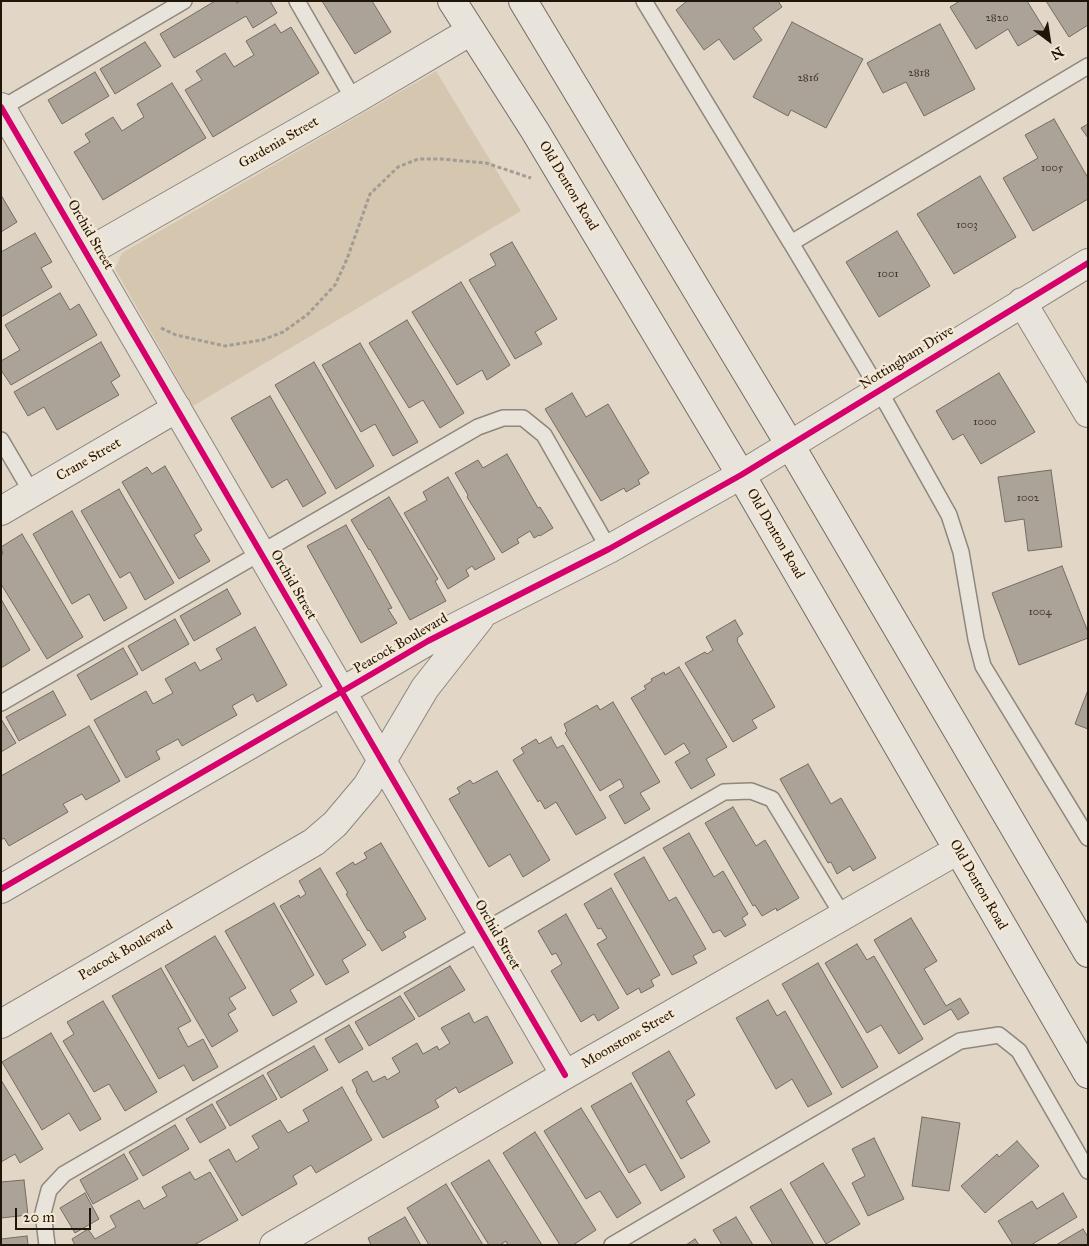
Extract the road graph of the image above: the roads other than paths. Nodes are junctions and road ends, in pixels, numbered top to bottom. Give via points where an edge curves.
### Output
1 (184, 1) edge
2 (297, 1) edge
3 (452, 1) edge
4 (523, 1) edge
5 (644, 1) edge
6 (471, 31) junction
7 (1088, 66) edge
8 (354, 100) junction
9 (2, 107) edge
10 (791, 243) junction
11 (86, 254) junction
12 (1088, 263) edge
13 (1022, 302) junction
14 (879, 390) junction
15 (177, 408) junction
16 (1088, 413) edge
17 (1, 440) edge
18 (790, 445) junction
19 (740, 475) junction
20 (32, 493) junction
21 (1, 511) edge
22 (609, 549) junction
23 (260, 552) junction
24 (484, 613) junction
25 (342, 692) junction
26 (1, 703) edge
27 (382, 763) junction
28 (1088, 838) edge
29 (958, 850) junction
30 (1, 889) edge
31 (843, 916) junction
32 (481, 932) junction
33 (1088, 953) edge
34 (1, 1024) edge
35 (1087, 1072) edge
36 (565, 1075) junction
37 (1088, 1171) edge
38 (48, 1245) edge
39 (274, 1245) edge
40 (612, 1245) edge

1 - 9 lane
2 - 8 lane
3 - 6 street, Old Denton Road
4 - 18 street
5 - 10 lane
6 - 8 street, Gardenia Street
6 - 19 street, Old Denton Road via 540,139
7 - 10 lane
8 - 11 street, Gardenia Street
9 - 11 street, Orchid Street
10 - 14 lane
11 - 15 street, Orchid Street
12 - 13 street, Nottingham Drive
13 - 14 street, Nottingham Drive
13 - 16 street
14 - 18 street, Nottingham Drive
14 - 28 lane via 949,515 961,552 983,666
15 - 20 street, Crane Street
15 - 23 street, Orchid Street
17 - 20 lane
18 - 19 street, Nottingham Drive
18 - 33 street
19 - 22 street, Peacock Boulevard
19 - 29 street, Old Denton Road
20 - 21 street, Crane Street
22 - 23 lane via 544,435 523,418 503,418 478,427
22 - 24 street, Peacock Boulevard
23 - 25 street, Orchid Street
23 - 26 lane
24 - 25 street, Peacock Boulevard via 428,641
24 - 27 street, Peacock Boulevard via 425,688
25 - 27 street, Orchid Street
25 - 30 street, Peacock Boulevard
27 - 32 street, Orchid Street
27 - 34 street, Peacock Boulevard via 357,800 314,842
29 - 31 street, Moonstone Street
29 - 35 street, Old Denton Road
31 - 32 lane via 772,799 751,791 724,792
31 - 36 street, Moonstone Street
32 - 36 street, Orchid Street
32 - 38 lane via 64,1174 49,1190 43,1213
36 - 39 street, Moonstone Street
37 - 40 lane via 1019,1051 999,1034 960,1041

